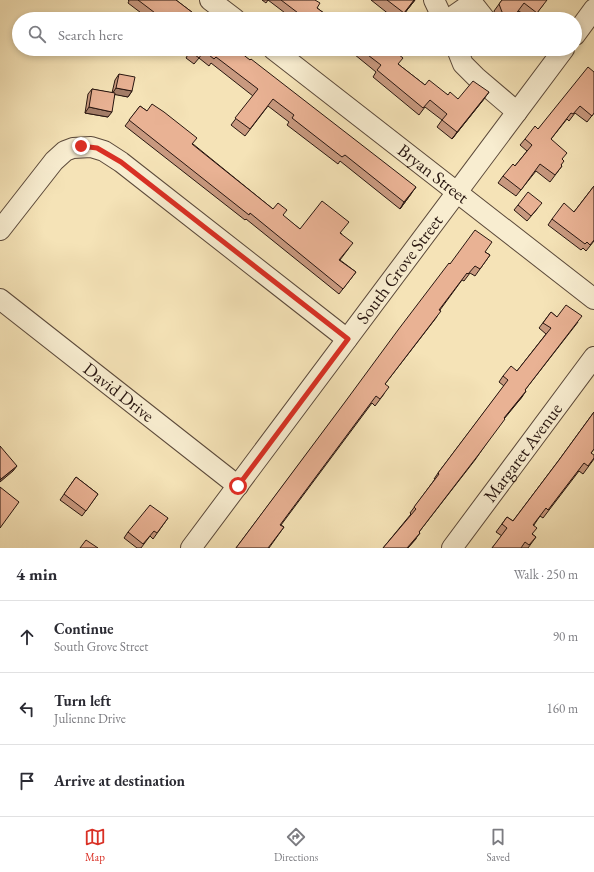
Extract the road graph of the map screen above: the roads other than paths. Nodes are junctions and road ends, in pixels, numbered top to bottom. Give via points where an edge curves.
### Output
1 (210, 0) edge
2 (434, 0) edge
3 (470, 2) edge
4 (594, 9) edge
5 (226, 12) edge
6 (440, 12) edge
7 (458, 12) edge
8 (479, 12) edge
9 (582, 25) edge
10 (282, 56) edge
11 (460, 56) edge
12 (556, 56) edge
13 (517, 112) junction
14 (457, 192) junction
15 (0, 230) edge
16 (0, 299) edge
17 (594, 299) edge
18 (348, 339) junction
19 (594, 357) edge
20 (238, 486) junction
21 (192, 548) edge
22 (452, 548) edge

1 - 5 street
2 - 6 street
3 - 7 street
3 - 8 street
4 - 9 street
10 - 14 street, Bryan Street
11 - 13 street via 476,77
12 - 13 street, South Grove Street
13 - 14 street, South Grove Street
14 - 17 street, Bryan Street
14 - 18 street, South Grove Street
15 - 18 street via 54,161 65,151 81,146 97,148 121,162
16 - 20 street, David Drive
18 - 20 street, South Grove Street
19 - 22 street, Margaret Avenue
20 - 21 street, South Grove Street

